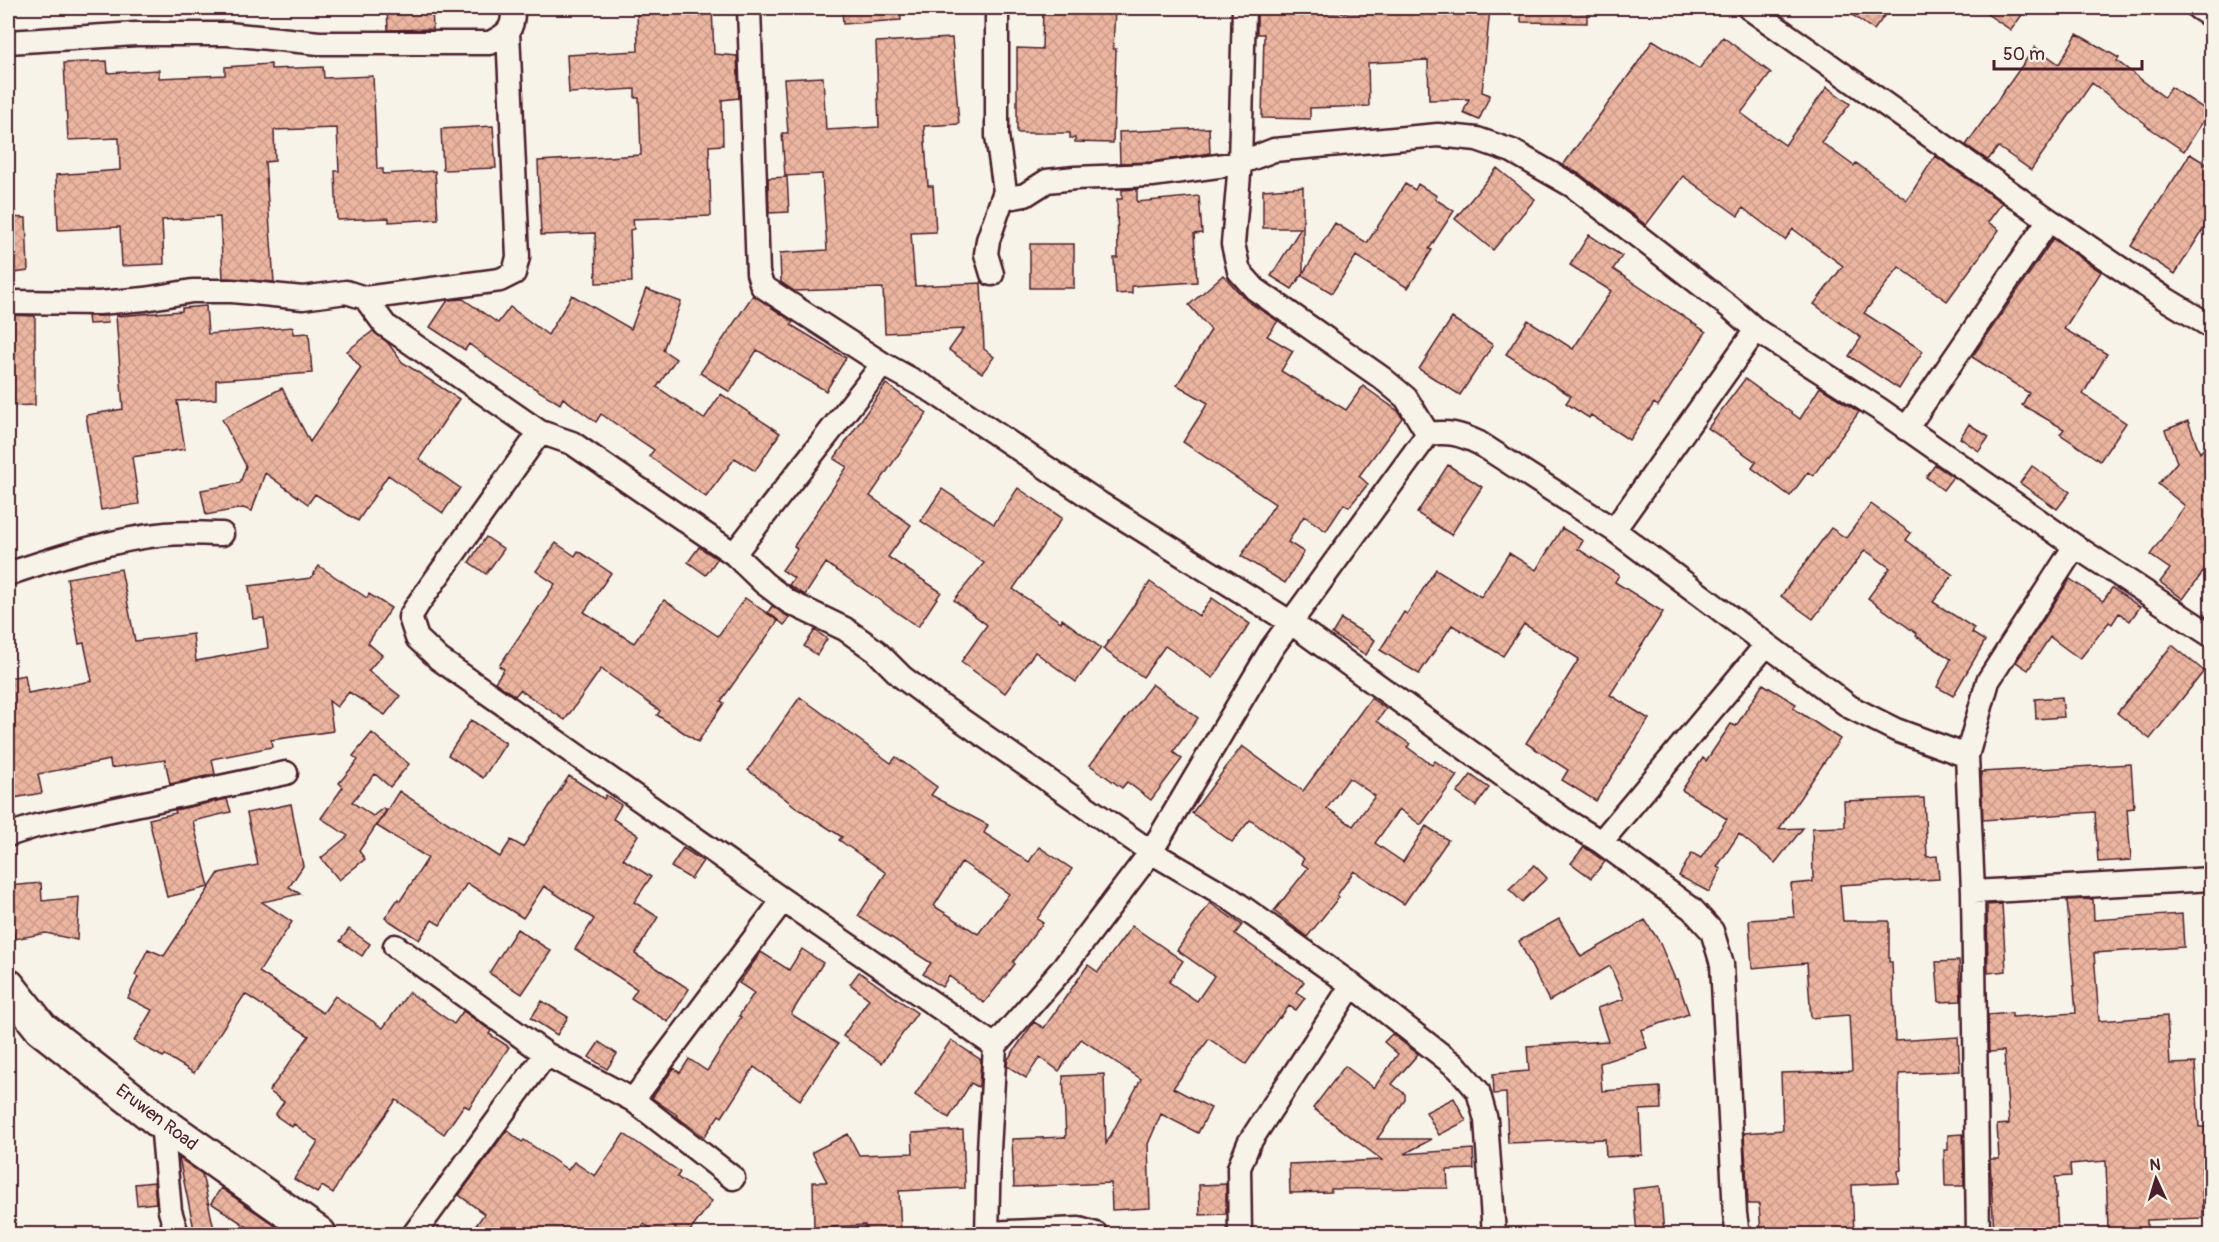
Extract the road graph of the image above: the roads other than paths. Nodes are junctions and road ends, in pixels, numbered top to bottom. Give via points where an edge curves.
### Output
1 (513, 8) edge
2 (749, 8) edge
3 (997, 8) edge
4 (1244, 8) edge
5 (1749, 8) edge
6 (2198, 8) edge
7 (2211, 17) edge
8 (508, 30) junction
9 (8, 42) edge
10 (1240, 163) junction
11 (1005, 191) junction
12 (2049, 220) junction
13 (992, 274) dead end
14 (365, 298) junction
15 (8, 302) edge
16 (2211, 327) edge
17 (1756, 330) junction
18 (883, 364) junction
19 (1906, 429) junction
20 (540, 432) junction
21 (1428, 434) junction
22 (1614, 530) junction
23 (222, 534) dead end
24 (2075, 546) junction
25 (734, 554) junction
26 (8, 574) edge
27 (1290, 622) junction
28 (2211, 636) edge
29 (1766, 645) junction
30 (1967, 756) junction
31 (286, 773) dead end
32 (8, 835) edge
33 (1601, 842) junction
34 (1151, 852) junction
35 (2211, 879) edge
36 (1973, 892) junction
37 (783, 900) junction
38 (395, 946) dead end
39 (1352, 985) junction
40 (8, 986) edge
41 (995, 1046) junction
42 (546, 1054) junction
43 (633, 1100) junction
44 (162, 1123) junction
45 (733, 1178) dead end
46 (177, 1234) edge
47 (319, 1234) edge
48 (414, 1234) edge
49 (987, 1234) edge
50 (1096, 1234) edge
51 (1240, 1234) edge
52 (1494, 1234) edge
53 (1738, 1234) edge
54 (1978, 1234) edge

1 - 8 street
2 - 18 street via 758,273 762,286
3 - 11 street via 997,136
4 - 10 street
5 - 12 street
6 - 7 street
8 - 9 street via 490,43 319,43 228,34 136,34
8 - 14 street via 518,257 514,273 500,280
10 - 11 street via 1152,175 1047,181 1014,197
10 - 17 street via 1274,150 1438,135 1477,139 1512,152 1573,186
10 - 21 street via 1233,244 1239,271 1256,289 1406,398
11 - 13 street via 988,240 986,254
12 - 16 street
12 - 19 street
14 - 15 street via 346,292 303,298 192,291 99,303
14 - 20 street via 385,325
17 - 19 street
17 - 22 street
18 - 25 street
18 - 27 street via 934,392 1099,503
19 - 24 street
20 - 25 street via 572,443
20 - 37 street via 410,617 417,638 439,659
21 - 22 street via 1447,431 1479,443
21 - 27 street
22 - 29 street
23 - 26 street via 166,534 118,542
24 - 28 street
24 - 30 street via 1988,681
25 - 34 street via 789,602 844,629 876,651 937,703
27 - 33 street
27 - 34 street
29 - 30 street via 1850,707 1896,730
29 - 33 street
30 - 36 street
31 - 32 street
33 - 53 street via 1692,909 1712,931 1722,964
34 - 39 street via 1228,897
34 - 41 street via 1064,967
35 - 36 street
36 - 54 street
37 - 41 street
37 - 43 street
38 - 42 street
39 - 51 street via 1249,1143 1239,1168
39 - 52 street via 1458,1068 1478,1091 1486,1119
40 - 44 street, Eruwen Road via 41,1028
41 - 49 street
42 - 43 street
42 - 48 street
43 - 45 street
44 - 46 street via 170,1211
44 - 47 street, Eruwen Road
49 - 50 street via 1079,1230

